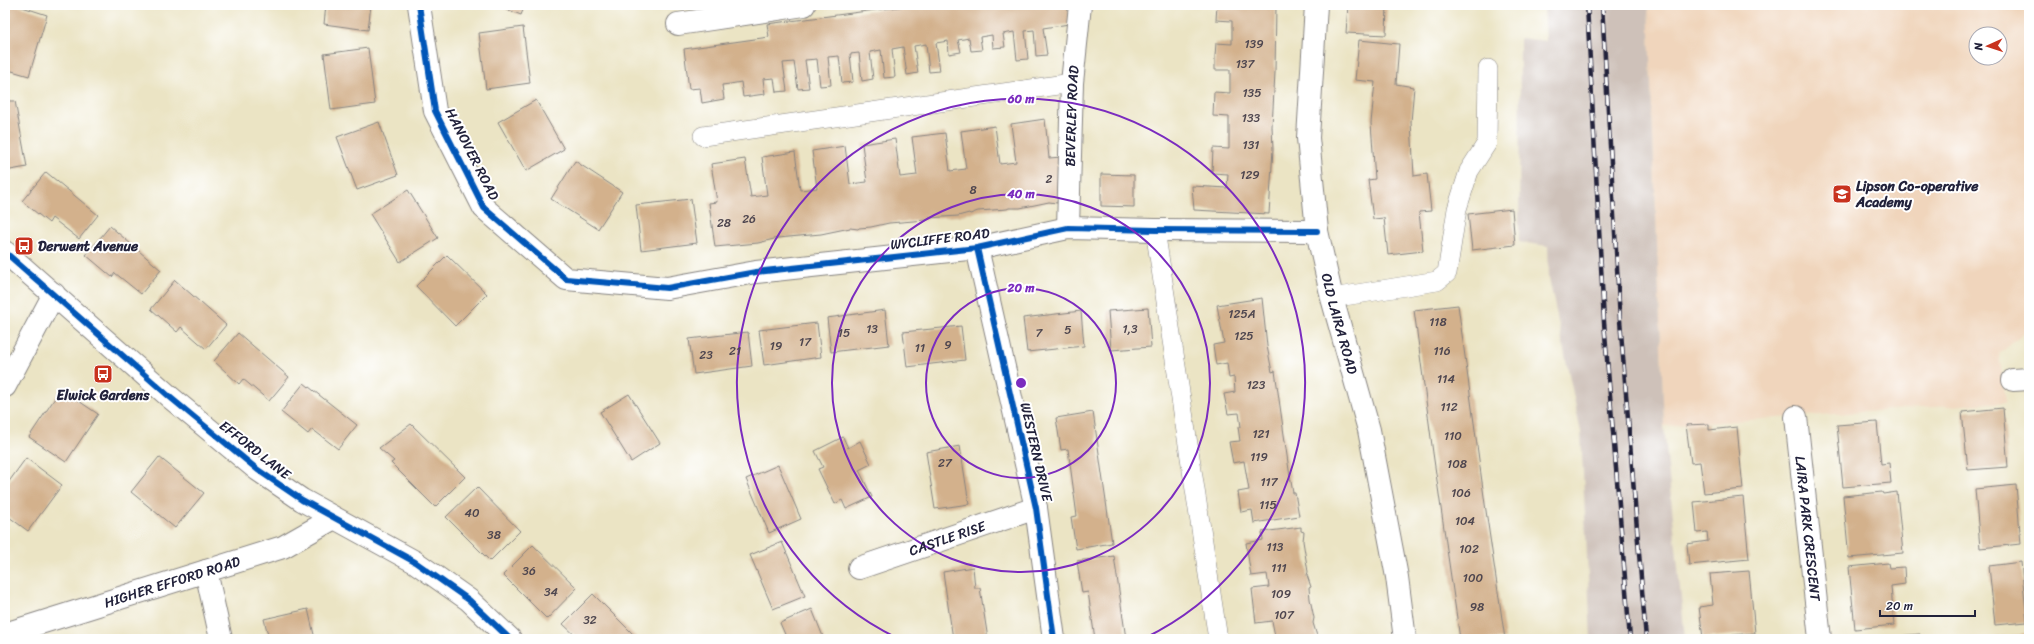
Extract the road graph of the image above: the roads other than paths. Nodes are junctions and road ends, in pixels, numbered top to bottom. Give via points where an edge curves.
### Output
1 (419, 5) edge
2 (804, 5) edge
3 (1080, 5) edge
4 (1316, 5) edge
5 (678, 24) dead end
6 (1488, 69) dead end
7 (1072, 83) junction
8 (703, 136) dead end
9 (1068, 228) junction
10 (1155, 230) junction
11 (1317, 231) junction
12 (977, 248) junction
13 (5, 252) edge
14 (566, 279) joint
15 (54, 294) junction
16 (1332, 298) junction
17 (5, 386) edge
18 (1796, 417) dead end
19 (1036, 508) junction
20 (334, 518) junction
21 (859, 568) dead end
22 (206, 571) junction
23 (5, 634) edge
24 (221, 639) edge
25 (510, 639) edge
26 (1054, 639) edge
27 (1218, 639) edge
28 (1405, 639) edge
29 (1820, 639) edge

1 - 14 street, HANOVER ROAD via 435,111 484,208
2 - 5 street
3 - 7 street, BEVERLEY ROAD
4 - 11 street, OLD LAIRA ROAD via 1308,138
6 - 16 lane via 1487,143 1469,171 1457,210 1448,268 1444,277 1437,281
7 - 8 lane
7 - 9 street, BEVERLEY ROAD
9 - 10 street, WYCLIFFE ROAD
9 - 12 street, WYCLIFFE ROAD
10 - 11 street, WYCLIFFE ROAD
10 - 27 lane
11 - 16 street, OLD LAIRA ROAD
12 - 14 street, WYCLIFFE ROAD via 756,272 667,288
12 - 19 street, WESTERN DRIVE
13 - 15 street, EFFORD LANE
15 - 17 street
15 - 20 street, EFFORD LANE via 171,398 258,470
16 - 28 street, OLD LAIRA ROAD via 1369,430 1397,577
18 - 29 street, LAIRA PARK CRESCENT
19 - 21 street, CASTLE RISE
19 - 26 street, WESTERN DRIVE
20 - 22 street, HIGHER EFFORD ROAD via 283,547
20 - 25 street, EFFORD LANE via 415,562 469,600
22 - 23 street, HIGHER EFFORD ROAD
22 - 24 street

